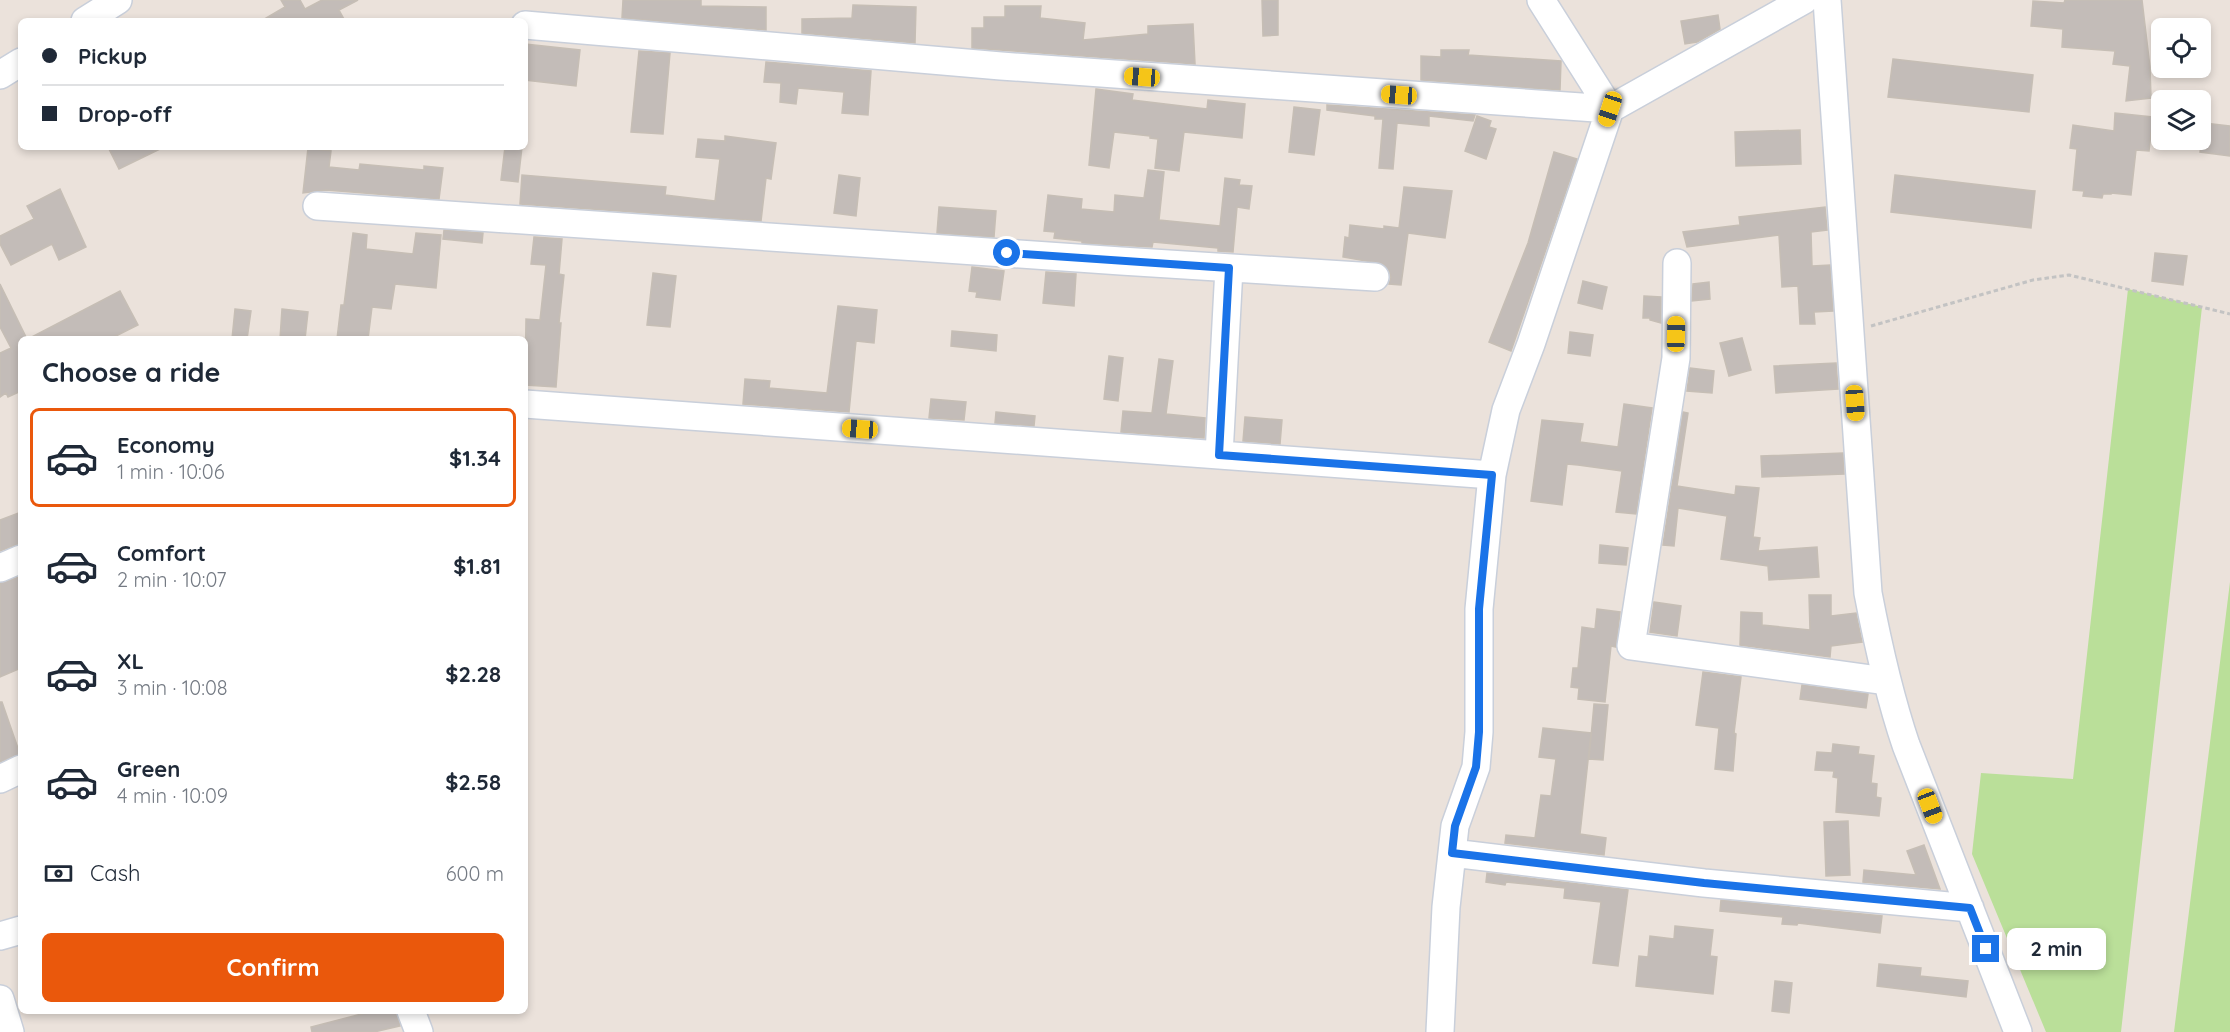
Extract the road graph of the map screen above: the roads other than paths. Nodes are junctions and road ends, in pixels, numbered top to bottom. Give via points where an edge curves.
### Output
1 (118, 0) edge
2 (1541, 0) edge
3 (1804, 0) edge
4 (1827, 0) edge
5 (90, 18) edge
6 (528, 25) edge
7 (18, 64) edge
8 (0, 75) edge
9 (1610, 109) junction
10 (317, 206) dead end
11 (1677, 263) dead end
12 (1229, 268) junction
13 (1375, 277) dead end
14 (528, 404) edge
15 (1219, 455) junction
16 (1492, 475) junction
17 (18, 560) edge
18 (0, 568) edge
19 (1886, 681) junction
20 (18, 770) edge
21 (0, 778) edge
22 (1452, 853) junction
23 (1970, 908) junction
24 (18, 931) edge
25 (0, 936) edge
26 (0, 999) edge
27 (412, 1014) edge
28 (10, 1032) edge
29 (418, 1032) edge
30 (1440, 1032) edge
31 (2018, 1032) edge

1 - 5 street
2 - 9 street
3 - 9 street
4 - 19 street via 1868,593
6 - 9 street via 1000,66
7 - 8 street
9 - 16 street via 1506,411
10 - 12 street
11 - 19 street via 1676,358 1631,646
12 - 13 street
12 - 15 street
14 - 15 street
15 - 16 street
16 - 22 street via 1479,609 1476,767 1455,826
17 - 18 street
19 - 23 street via 1906,746
20 - 21 street
22 - 23 street via 1704,883
22 - 30 street
23 - 31 street
24 - 25 street
26 - 28 street
27 - 29 street

